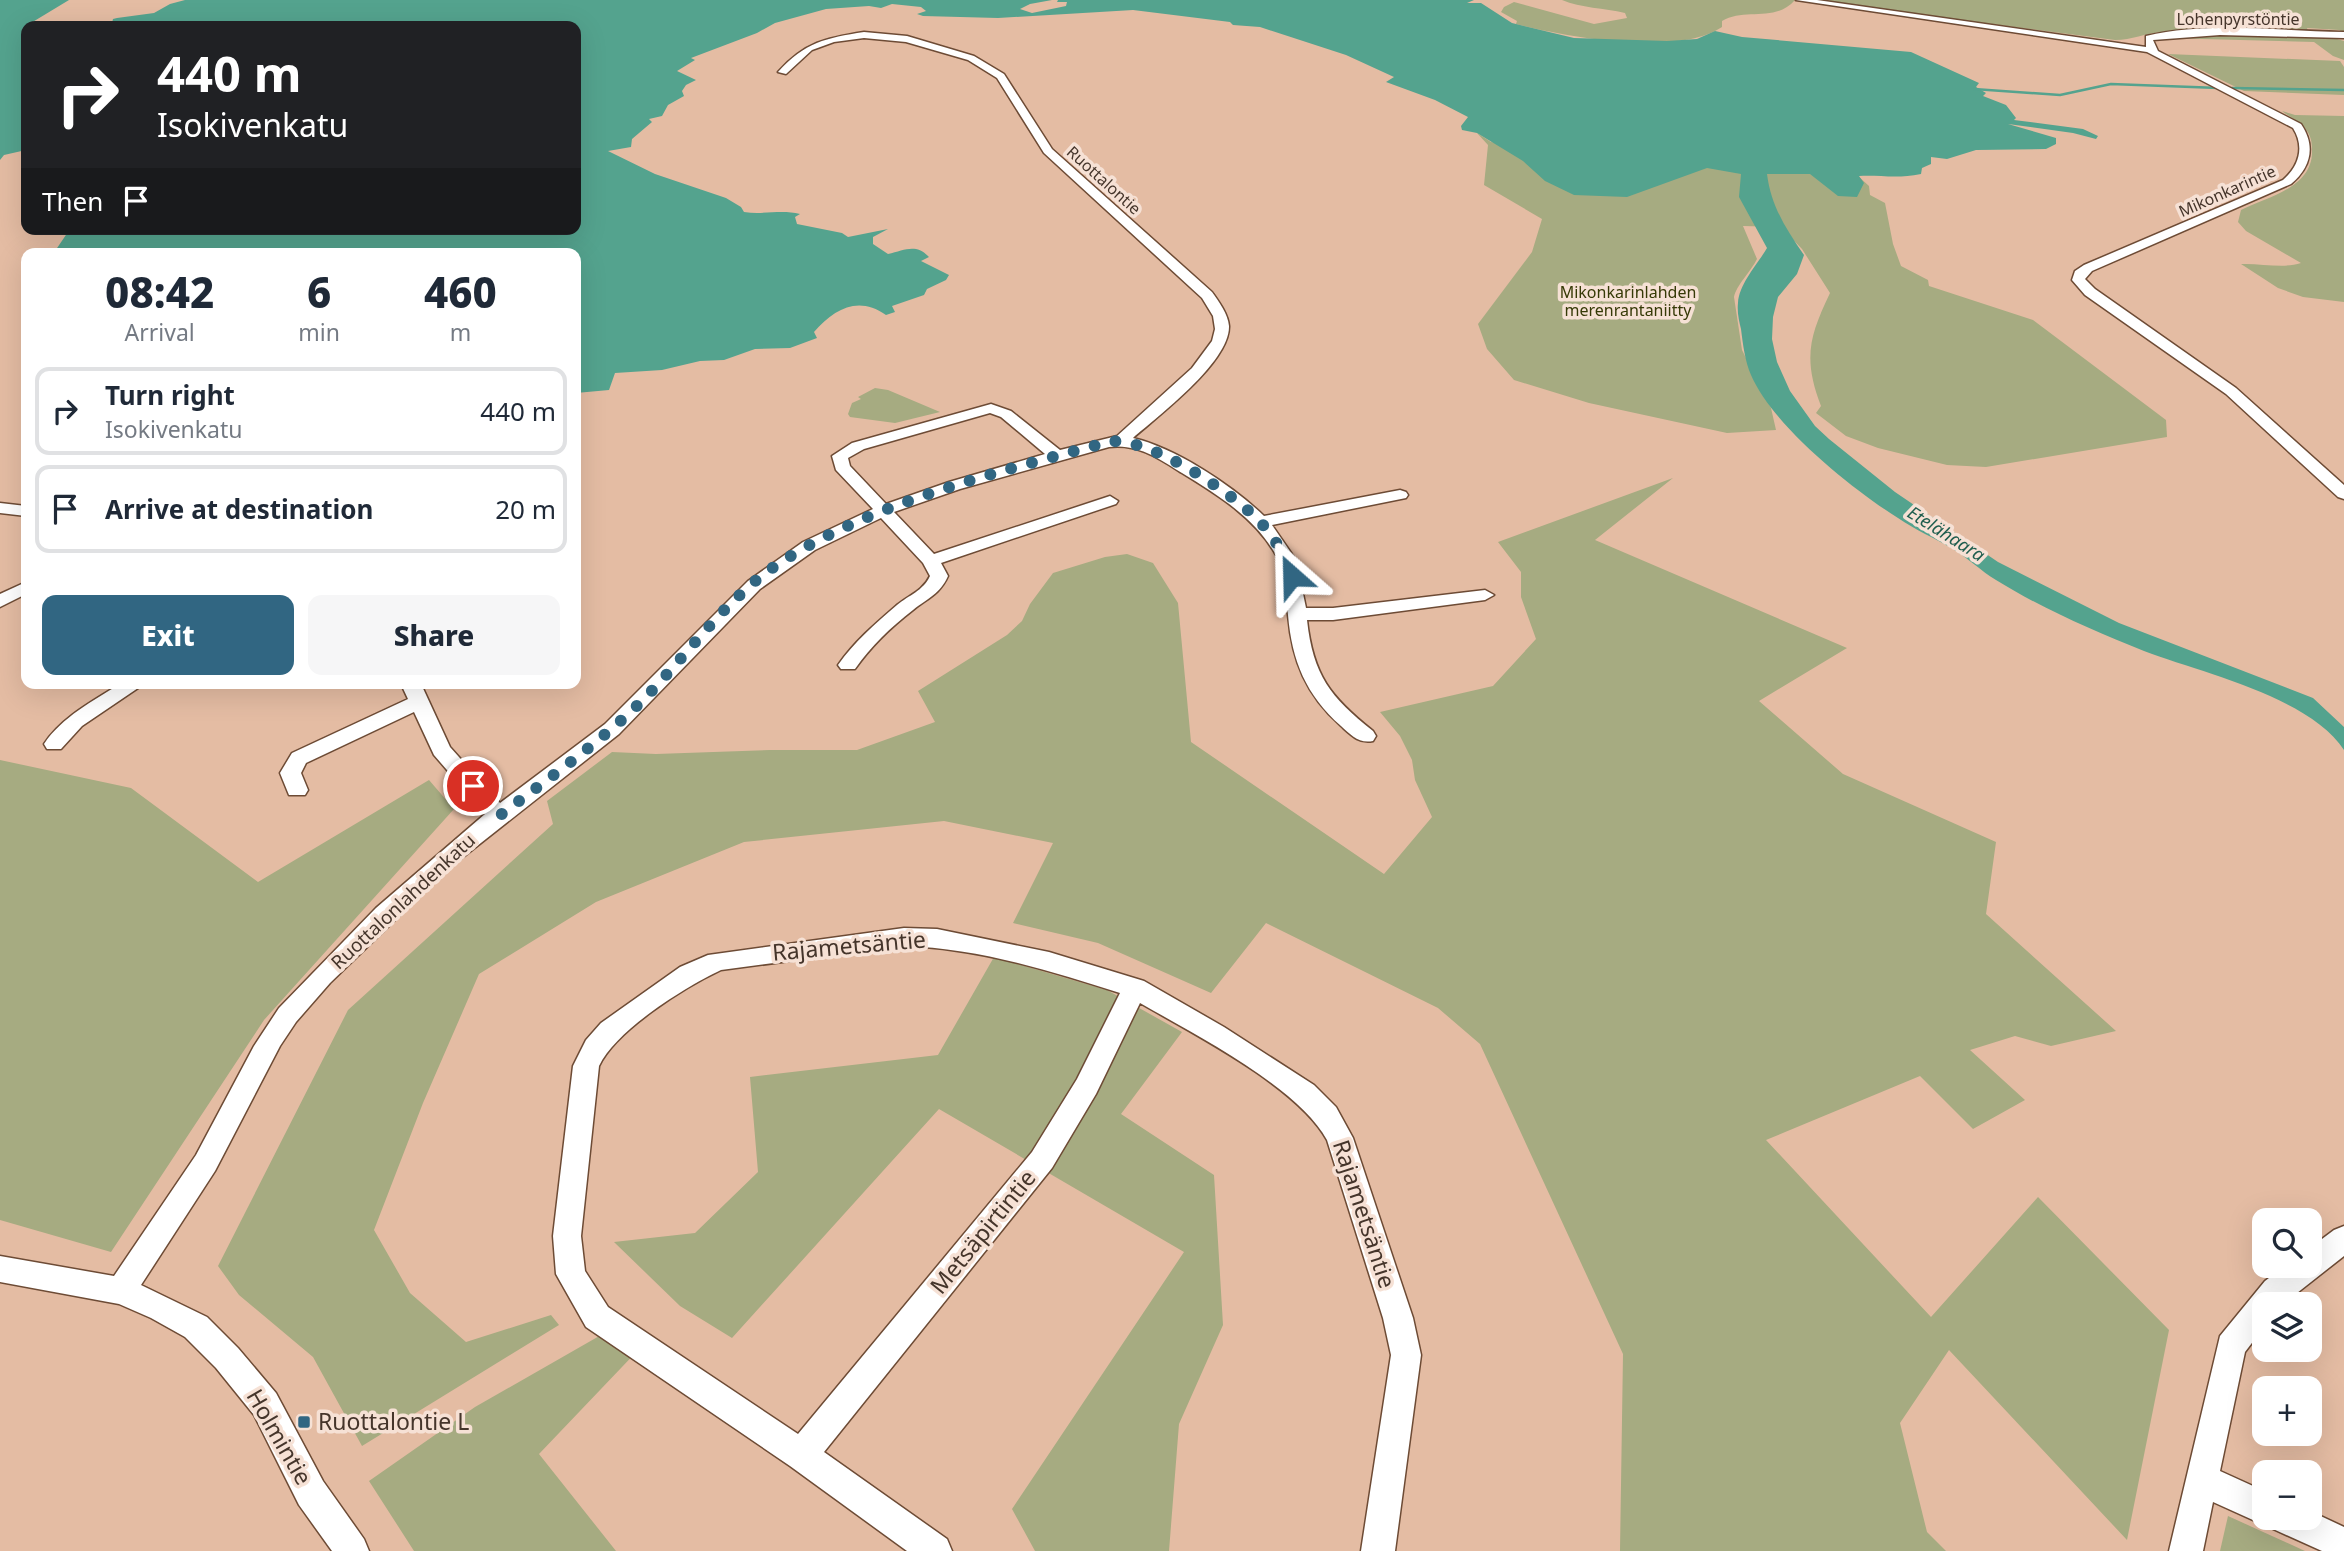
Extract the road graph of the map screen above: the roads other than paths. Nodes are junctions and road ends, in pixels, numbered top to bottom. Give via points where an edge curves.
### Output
1 (1800, 0) edge
2 (2344, 35) edge
3 (2154, 52) junction
4 (783, 72) dead end
5 (1122, 440) junction
6 (1058, 456) junction
7 (2344, 494) edge
8 (1400, 495) dead end
9 (1110, 501) dead end
10 (0, 508) edge
11 (21, 510) edge
12 (885, 510) junction
13 (1261, 522) junction
14 (931, 561) junction
15 (21, 590) edge
16 (1485, 595) dead end
17 (0, 602) edge
18 (1297, 614) junction
19 (848, 665) dead end
20 (126, 689) edge
21 (415, 693) edge
22 (1366, 736) dead end
23 (54, 744) dead end
24 (297, 790) dead end
25 (499, 816) junction
26 (1135, 988) junction
27 (2344, 1239) edge
28 (2322, 1256) edge
29 (0, 1269) edge
30 (2292, 1278) edge
31 (121, 1291) junction
32 (2273, 1292) edge
33 (2252, 1320) edge
34 (801, 1455) junction
35 (2201, 1479) junction
36 (2252, 1502) edge
37 (2313, 1530) edge
38 (2344, 1544) edge
39 (352, 1551) edge
40 (935, 1551) edge
41 (1378, 1551) edge
42 (2186, 1551) edge

1 - 3 street, Mikonkarintie
2 - 3 street, Lohenpyrstöntie via 2167,34 2149,38
3 - 7 street, Mikonkarintie via 2294,123 2304,138 2303,164 2283,185 2088,268 2078,280 2231,391
4 - 5 street, Ruottalontie via 809,48 864,35 907,39 971,58 1001,76 1048,151 1208,295 1219,315 1220,341 1194,375
5 - 6 street, Ruottalonlahdenkatu
5 - 13 street via 1164,455
6 - 12 street, Ruottalonlahdenkatu
6 - 12 street via 996,409 844,452 839,460
8 - 13 street
9 - 14 street
10 - 11 street
12 - 14 street
12 - 25 street, Ruottalonlahdenkatu via 767,572 610,731
13 - 18 street via 1288,562
14 - 19 street via 939,576 933,589 862,645
15 - 17 street
16 - 18 street via 1333,614
18 - 22 street via 1300,642 1315,688 1331,709
20 - 23 street via 75,722
21 - 24 street via 299,758 289,776
21 - 25 street via 441,750
25 - 31 street, Ruottalonlahdenkatu via 372,926 314,983 281,1024 216,1146
26 - 34 street, Metsäpirtintie via 1087,1086 1042,1160
26 - 34 street, Rajametsäntie via 984,946 904,937 717,961 689,974 610,1030 594,1047 586,1066 567,1236 571,1274 597,1317
26 - 41 street, Rajametsäntie via 1305,1093 1327,1115 1340,1138 1406,1355
27 - 28 street
29 - 31 street, Holmintie
30 - 32 street
31 - 39 street, Holmintie via 196,1327 227,1358 265,1404 311,1493
33 - 35 street via 2231,1346
34 - 40 street, Rajametsäntie
35 - 36 street
35 - 42 street
37 - 38 street

